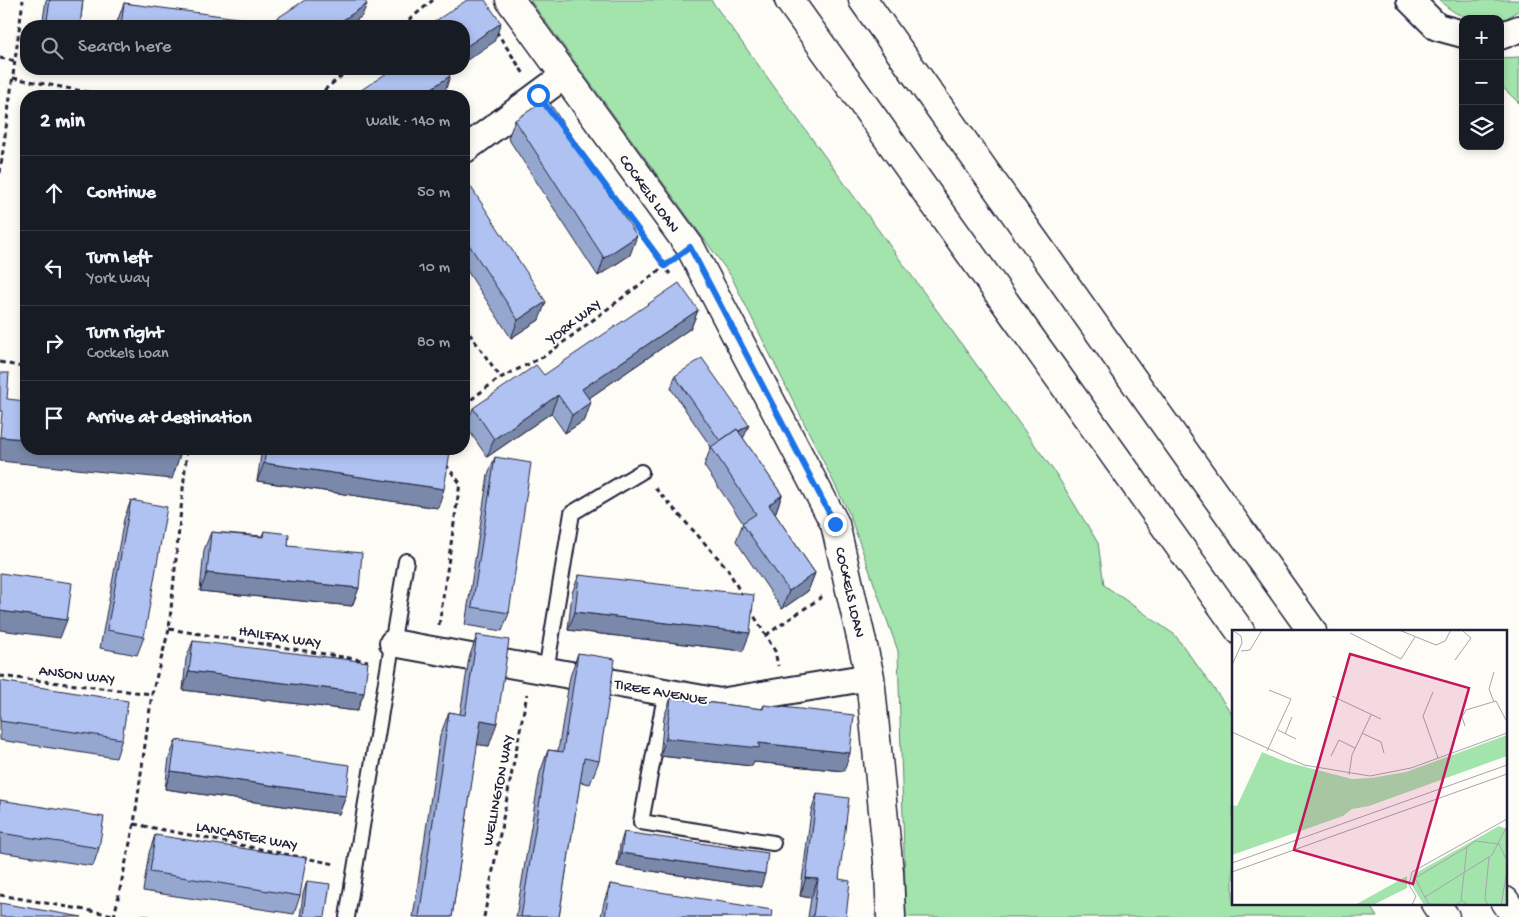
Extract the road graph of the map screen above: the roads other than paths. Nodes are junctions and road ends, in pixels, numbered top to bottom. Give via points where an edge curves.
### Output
1 (510, 0) edge
2 (789, 0) edge
3 (863, 0) edge
4 (1410, 0) edge
5 (1519, 29) edge
6 (1459, 33) edge
7 (1504, 35) edge
8 (565, 75) junction
9 (470, 146) edge
10 (641, 472) road end
11 (406, 561) dead end
12 (1239, 630) edge
13 (1311, 630) edge
14 (391, 654) junction
15 (539, 669) junction
16 (870, 676) junction
17 (666, 691) junction
18 (773, 843) dead end
19 (1506, 903) edge
20 (1436, 904) edge
21 (347, 917) edge
22 (891, 917) edge
23 (1445, 917) edge
24 (1516, 917) edge

1 - 8 main road, COCKELS LOAN
2 - 12 main road
3 - 13 main road
4 - 6 street via 1437,27
5 - 7 street
8 - 9 street
8 - 16 main road, COCKELS LOAN via 690,247 835,524
10 - 15 lane via 572,513
11 - 14 lane
14 - 15 street, TIREE AVENUE via 435,650
14 - 21 lane
15 - 17 street, TIREE AVENUE
16 - 17 street, TIREE AVENUE via 720,702
16 - 22 main road, COCKELS LOAN
17 - 18 lane via 640,822
19 - 24 main road
20 - 23 main road

